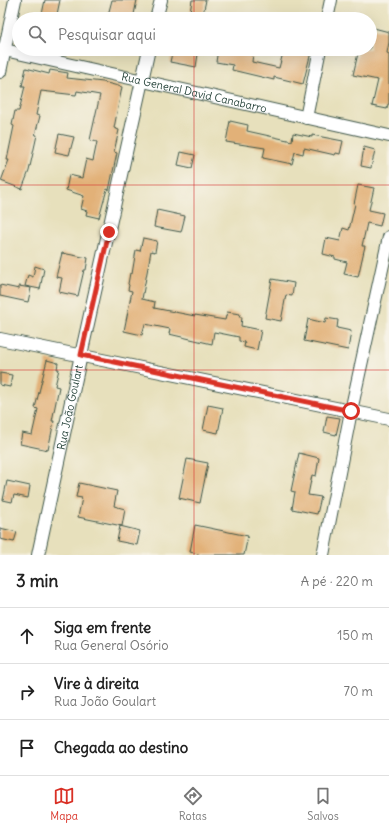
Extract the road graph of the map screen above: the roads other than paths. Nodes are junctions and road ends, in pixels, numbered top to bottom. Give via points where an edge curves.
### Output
1 (15, 0) edge
2 (161, 0) edge
3 (331, 0) edge
4 (158, 12) edge
5 (328, 12) edge
6 (2, 50) edge
7 (12, 52) edge
8 (30, 56) edge
9 (147, 56) edge
10 (319, 56) edge
11 (0, 72) edge
12 (142, 80) junction
13 (306, 118) junction
14 (389, 136) edge
15 (389, 237) edge
16 (0, 339) edge
17 (81, 355) junction
18 (351, 411) junction
19 (389, 419) edge
20 (38, 555) edge
21 (323, 555) edge

1 - 6 street
2 - 4 street
3 - 5 street
6 - 7 street, Rua General David Canabarro
6 - 11 street
8 - 12 street, Rua General David Canabarro
9 - 12 street, Rua João Goulart
10 - 13 street
12 - 13 street, Rua General David Canabarro
12 - 17 street, Rua João Goulart
13 - 14 street, Rua General David Canabarro
15 - 18 street
16 - 17 street
17 - 18 street
17 - 20 street, Rua João Goulart
18 - 19 street
18 - 21 street

